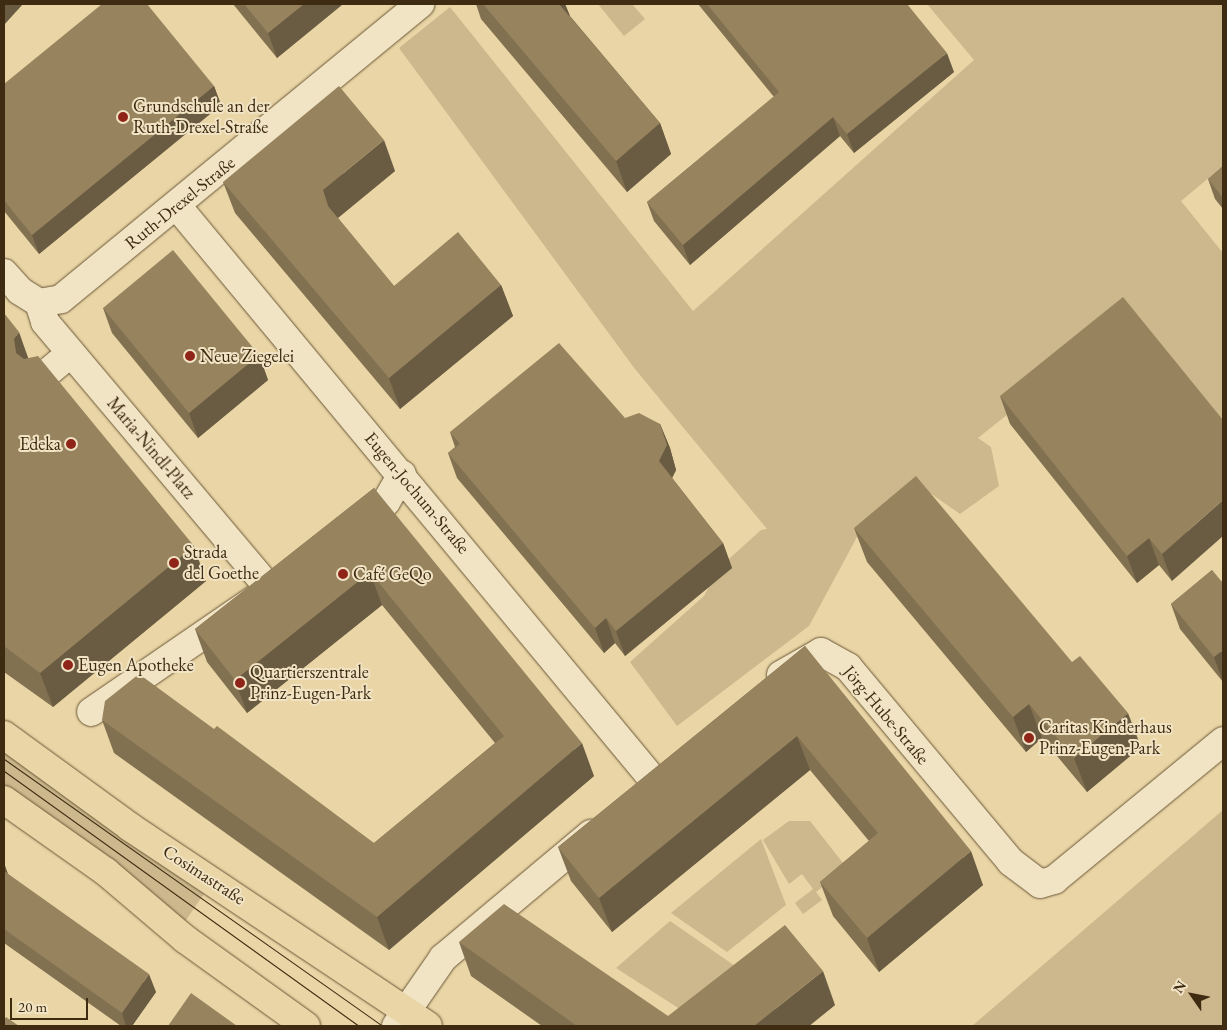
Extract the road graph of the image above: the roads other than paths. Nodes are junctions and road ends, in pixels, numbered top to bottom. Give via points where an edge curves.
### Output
1 (420, 4) edge
2 (177, 206) junction
3 (4, 273) edge
4 (39, 303) junction
5 (71, 353) junction
6 (41, 378) edge
7 (402, 474) junction
8 (332, 543) edge
9 (293, 572) edge
10 (270, 589) junction
11 (762, 691) edge
12 (91, 712) dead end
13 (4, 735) edge
14 (1223, 740) edge
15 (677, 762) edge
16 (654, 781) junction
17 (4, 800) edge
18 (632, 800) edge
19 (609, 819) edge
20 (410, 1021) edge
21 (306, 1026) edge

1 - 2 street, Ruth-Drexel-Straße
2 - 4 street, Ruth-Drexel-Straße via 61,299
2 - 7 street, Eugen-Jochum-Straße
3 - 4 street via 20,291
4 - 5 street, Maria-Nindl-Platz via 44,322
5 - 6 street
5 - 10 street, Maria-Nindl-Platz
7 - 8 street via 386,502
7 - 16 street, Eugen-Jochum-Straße
9 - 10 street
10 - 12 street
11 - 14 street, Jörg-Hube-Straße via 807,657 821,652 836,657 1011,862 1040,884 1054,880
13 - 20 main road, Cosimastraße via 130,827
15 - 16 street
16 - 18 street
17 - 21 main road via 106,872 185,938
19 - 20 street via 444,958

